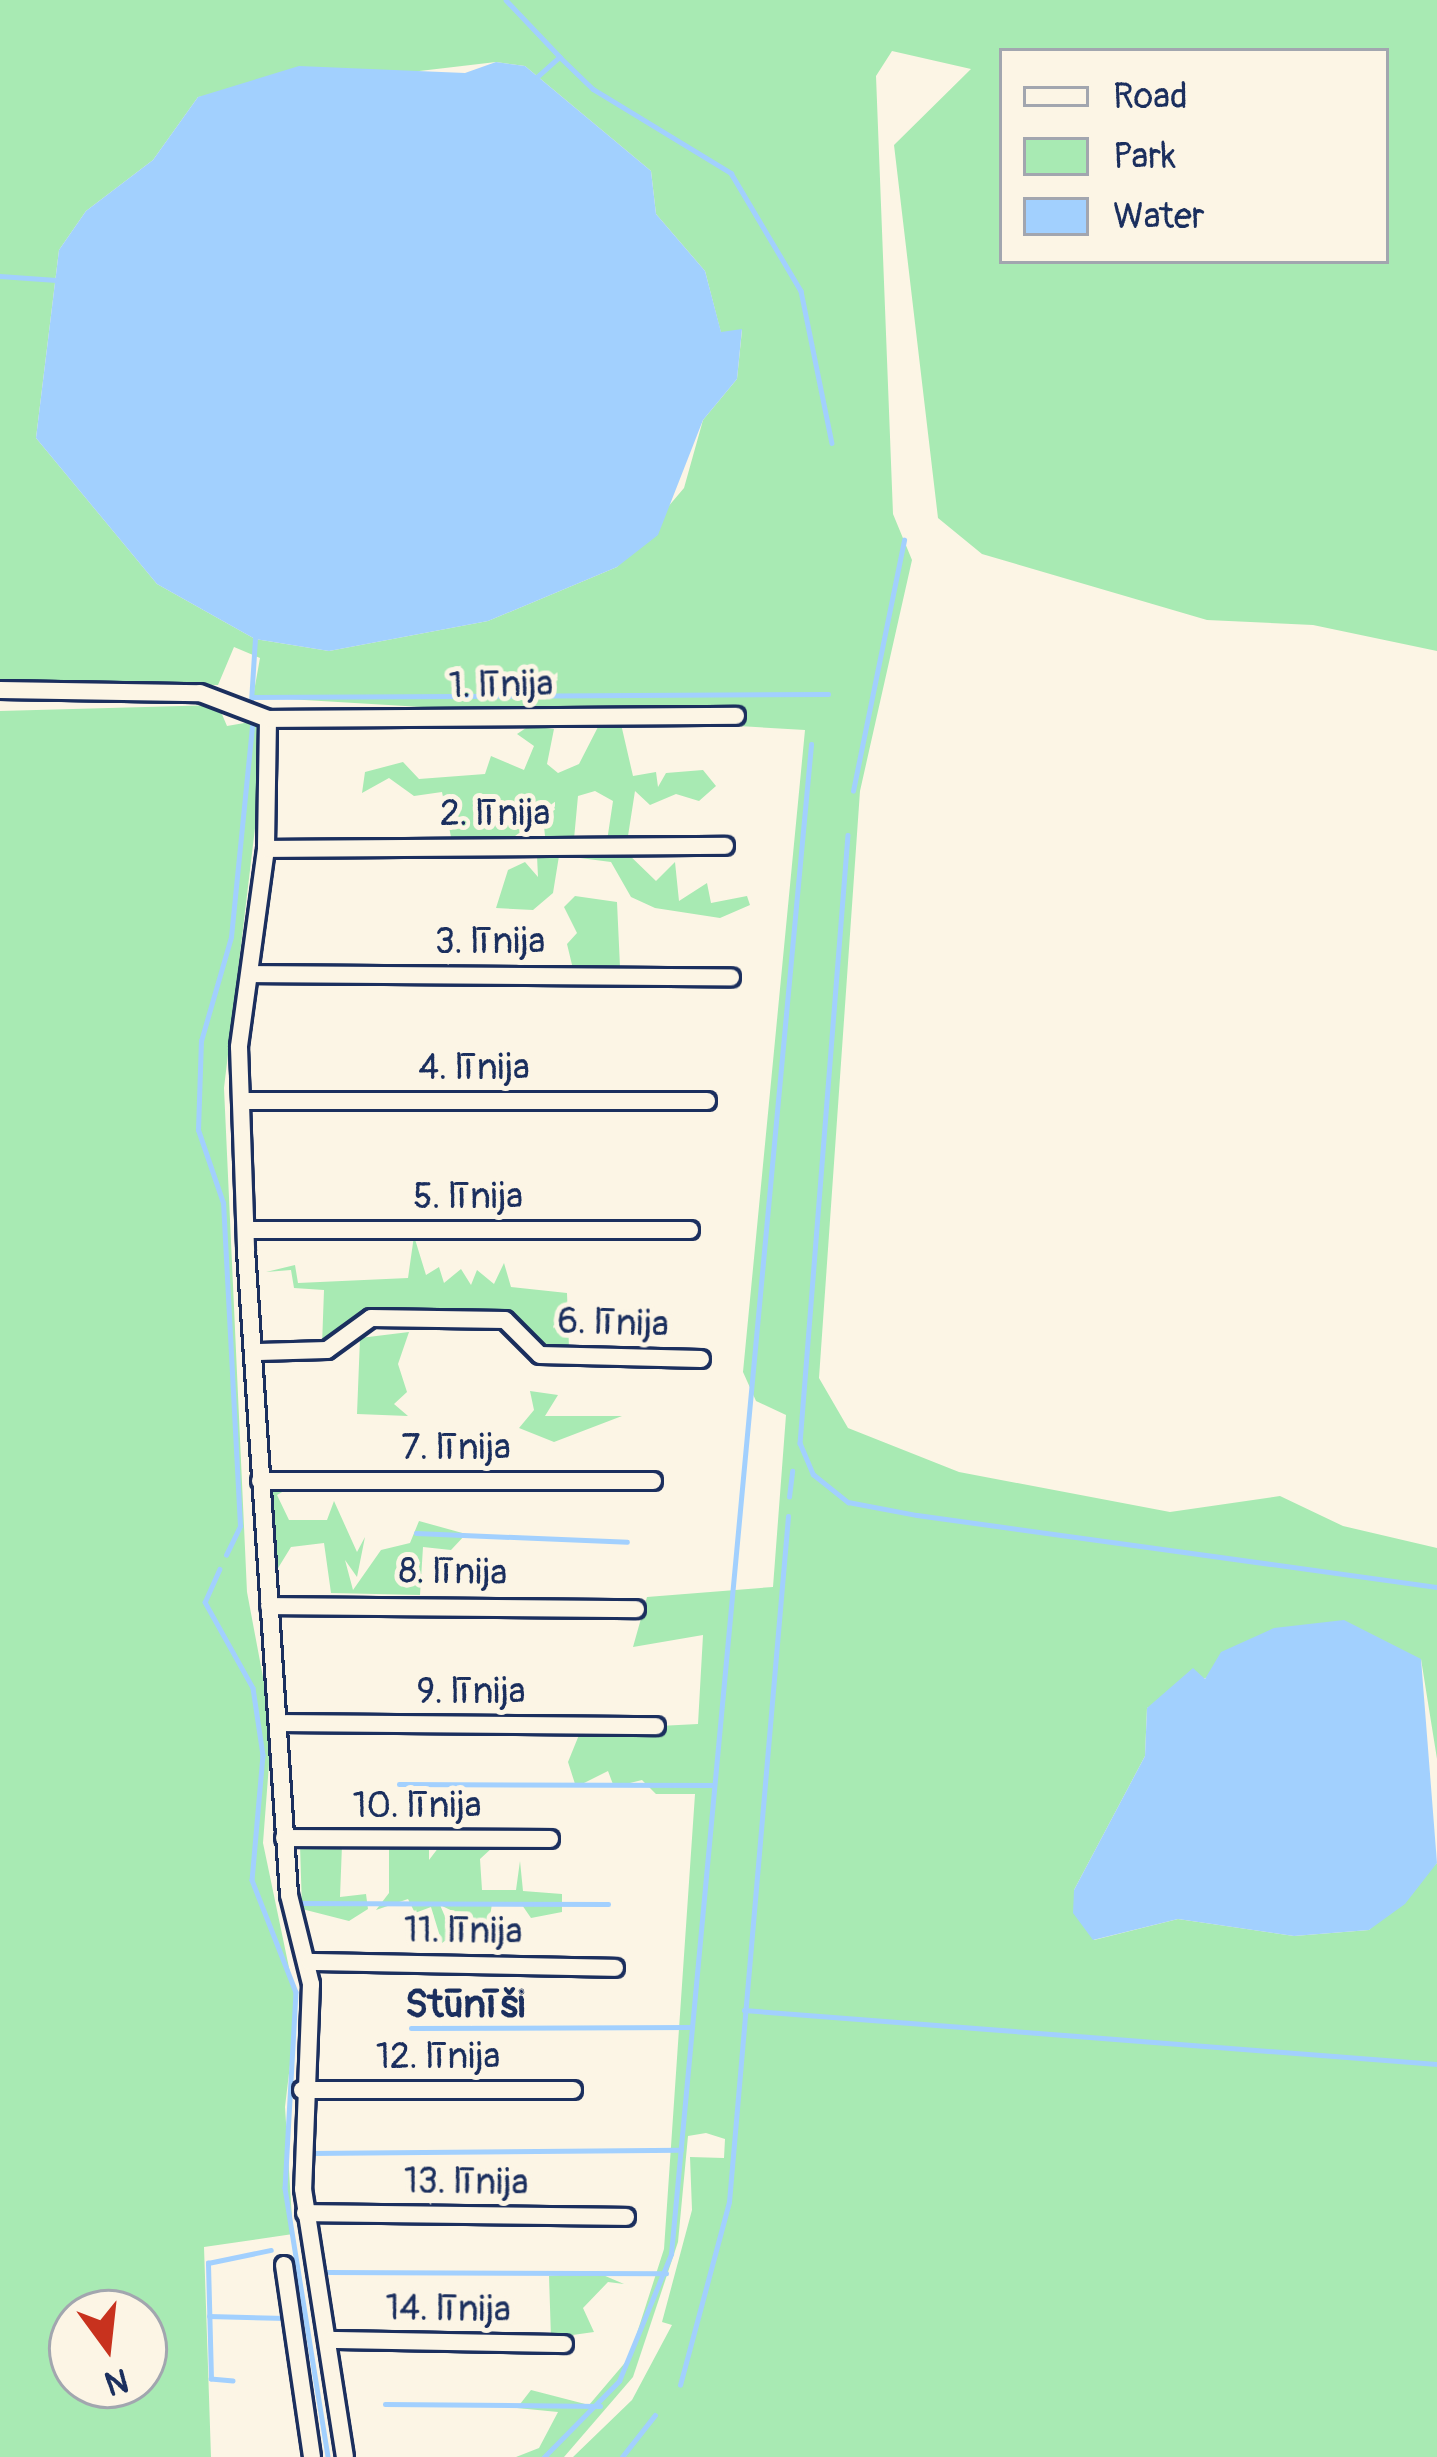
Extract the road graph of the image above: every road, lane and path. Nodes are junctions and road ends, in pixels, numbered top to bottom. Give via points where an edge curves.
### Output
1 (0, 690) edge
2 (736, 716) dead end
3 (268, 718) junction
4 (725, 846) dead end
5 (266, 849) junction
6 (250, 974) junction
7 (731, 976) dead end
8 (241, 1101) junction
9 (707, 1101) dead end
10 (246, 1230) junction
11 (690, 1230) dead end
12 (259, 1352) junction
13 (701, 1359) dead end
14 (260, 1480) junction
15 (653, 1481) dead end
16 (269, 1606) junction
17 (636, 1609) dead end
18 (286, 1723) junction
19 (656, 1726) dead end
20 (284, 1838) junction
21 (550, 1839) dead end
22 (310, 1962) junction
23 (615, 1968) dead end
24 (302, 2090) junction
25 (573, 2090) dead end
26 (305, 2213) junction
27 (626, 2217) dead end
28 (284, 2265) dead end
29 (331, 2340) junction
30 (564, 2344) dead end
31 (312, 2457) edge
32 (345, 2457) edge

1 - 3 street, 1. līnija via 200,693
2 - 3 street, 1. līnija
3 - 5 street
4 - 5 street, 2. līnija
5 - 6 street
6 - 7 street, 3. līnija
6 - 8 street
8 - 9 street, 4. līnija
8 - 10 street
10 - 11 street, 5. līnija
10 - 12 street
12 - 13 street, 6. līnija via 327,1350 371,1318 505,1320 540,1355
12 - 14 street
14 - 15 street, 7. līnija
14 - 16 street
16 - 17 street, 8. līnija
16 - 18 street
18 - 19 street, 9. līnija
18 - 20 street
20 - 21 street, 10. līnija
20 - 22 street
22 - 23 street, 11. līnija
22 - 24 street
24 - 25 street, 12. līnija
24 - 26 street
26 - 27 street, 13. līnija
26 - 29 street
28 - 31 street
29 - 30 street, 14. līnija
29 - 32 street

